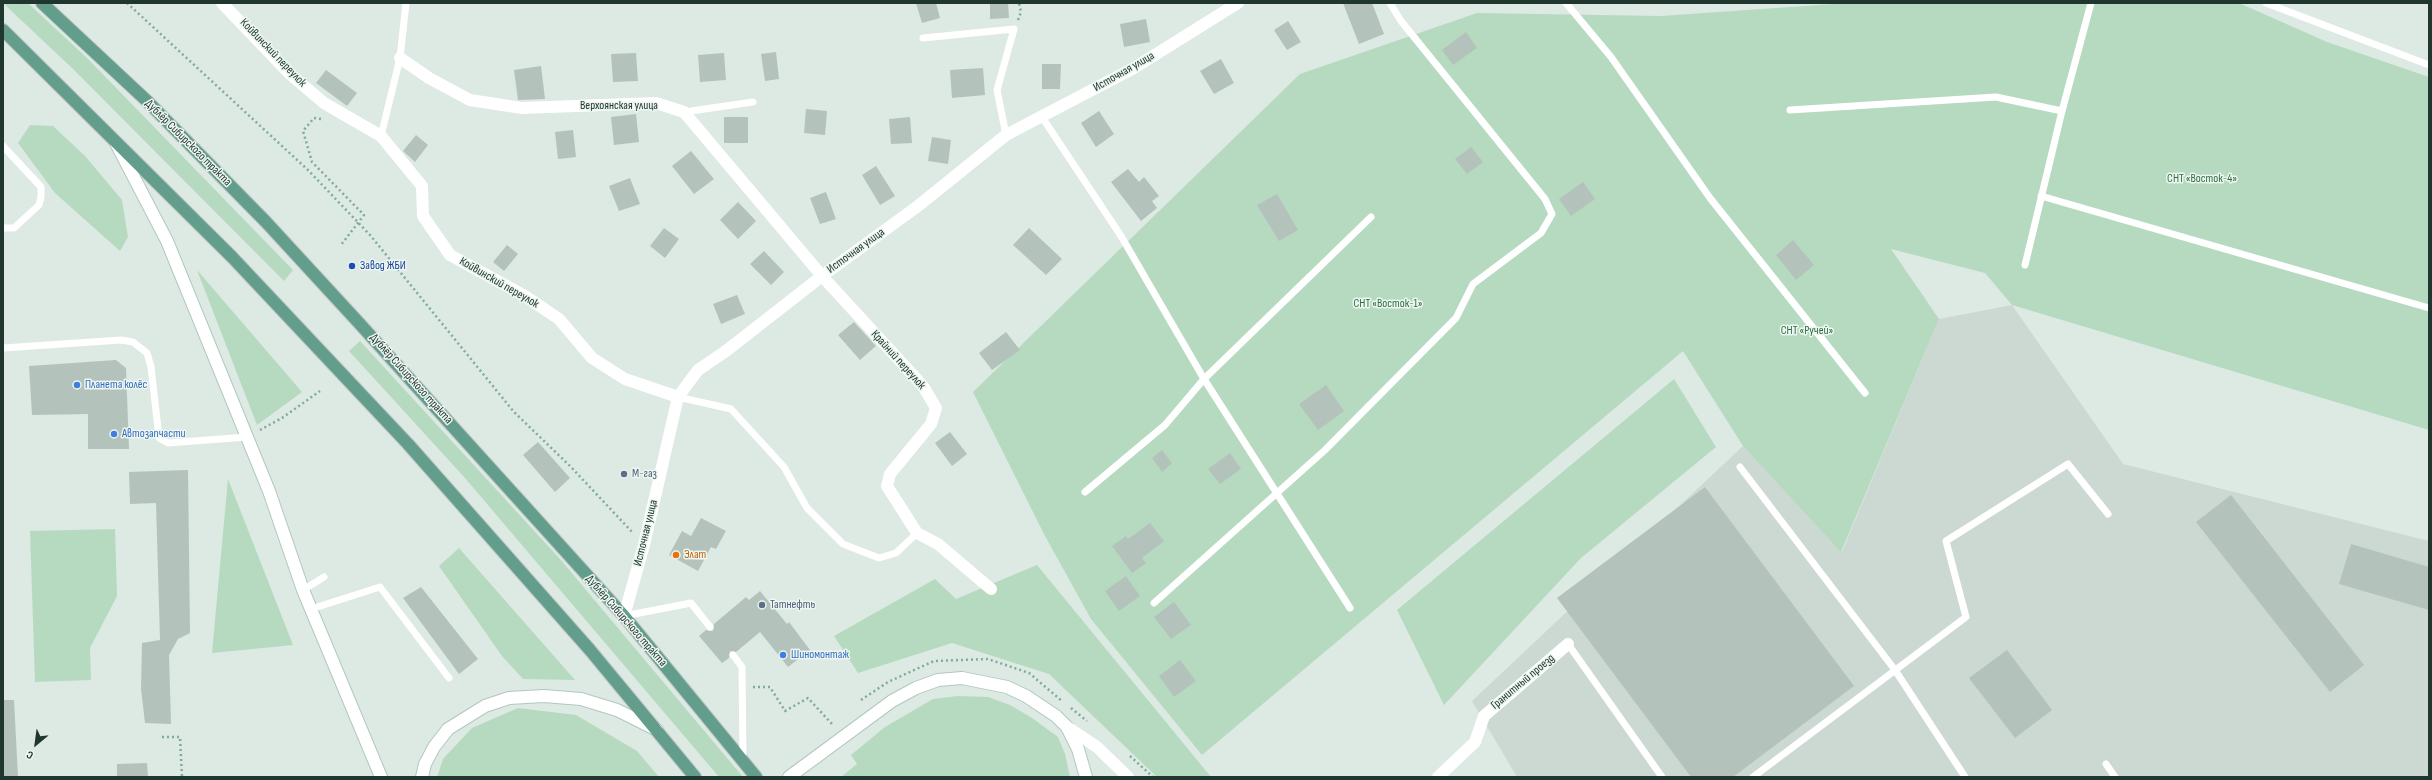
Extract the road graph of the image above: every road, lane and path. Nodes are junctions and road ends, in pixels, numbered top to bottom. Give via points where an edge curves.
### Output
1 (42, 3) edge
2 (127, 3) edge
3 (222, 3) edge
4 (406, 3) edge
5 (1238, 3) edge
6 (1390, 3) edge
7 (1566, 3) edge
8 (2091, 3) edge
9 (2266, 3) edge
10 (3, 30) edge
11 (923, 38) dead end
12 (400, 58) junction
13 (2429, 65) edge
14 (753, 102) dead end
15 (333, 108) junction
16 (1790, 110) dead end
17 (2062, 111) junction
18 (684, 112) junction
19 (1042, 117) junction
20 (1006, 134) junction
21 (381, 136) junction
22 (114, 139) junction
23 (3, 146) edge
24 (2041, 196) junction
25 (1372, 217) dead end
26 (358, 223) junction
27 (3, 228) edge
28 (341, 245) dead end
29 (2024, 265) dead end
30 (822, 276) junction
31 (2429, 308) edge
32 (3, 348) edge
33 (1204, 379) junction
34 (320, 391) dead end
35 (1865, 392) dead end
36 (678, 397) junction
37 (247, 437) junction
38 (1740, 467) dead end
39 (1277, 491) junction
40 (1085, 492) dead end
41 (2108, 514) dead end
42 (917, 533) junction
43 (644, 545) junction
44 (324, 577) dead end
45 (991, 589) dead end
46 (303, 590) junction
47 (1154, 604) dead end
48 (1350, 608) dead end
49 (311, 609) junction
50 (624, 616) junction
51 (710, 626) dead end
52 (1568, 644) joint
53 (733, 655) dead end
54 (1895, 670) junction
55 (449, 678) dead end
56 (743, 688) junction
57 (832, 724) dead end
58 (1067, 728) junction
59 (658, 731) junction
60 (162, 737) dead end
61 (743, 761) junction
62 (2106, 764) dead end
63 (182, 777) edge
64 (381, 777) edge
65 (422, 777) edge
66 (695, 777) edge
67 (756, 777) edge
68 (789, 777) edge
69 (1086, 777) edge
70 (1128, 777) edge
71 (1438, 777) edge
72 (1662, 777) edge
73 (1753, 777) edge
74 (1965, 777) edge
75 (2115, 777) edge

1 - 50 main road, Дублёр Сибирского тракта via 147,101 266,222
2 - 26 path via 308,170
3 - 15 street, Койвинский переулок via 290,74
4 - 12 lane
5 - 19 street, Источная улица via 1134,68
6 - 39 lane via 1400,21 1545,199 1552,214 1541,233 1473,284 1456,318 1325,450
7 - 35 lane via 1611,57 1710,198
8 - 17 lane
9 - 13 lane
10 - 22 main road
11 - 20 lane via 1014,30 997,90
12 - 18 street, Верхоянская улица via 429,78 470,100 522,108 656,103
12 - 21 lane
14 - 18 lane
15 - 21 street, Койвинский переулок
15 - 26 path via 322,119 314,118 303,131 312,162 364,215
16 - 17 lane via 1996,97
17 - 24 lane
18 - 30 street
19 - 20 street, Источная улица
19 - 33 lane via 1121,236
20 - 30 street, Источная улица via 918,206
21 - 36 street, Койвинский переулок via 422,186 423,216 450,256 525,296 559,319 592,358 625,379
22 - 37 street via 167,241
22 - 59 main road via 232,257 408,444
23 - 27 lane via 41,187 41,197 39,205 14,228
24 - 29 lane
24 - 31 lane
25 - 33 lane
26 - 28 path
26 - 43 path via 514,412 571,467
30 - 36 street, Источная улица via 726,352 698,370
30 - 42 street, Крайний переулок via 923,386 936,408 931,424 890,474 887,486
32 - 37 lane via 121,340 132,342 147,353 151,367 159,438 168,443
33 - 39 lane
33 - 40 lane via 1165,425
34 - 37 path via 282,418
36 - 42 lane via 731,408 784,467 807,508 843,544 879,558 896,553
36 - 43 street, Источная улица
37 - 46 street via 269,491
38 - 54 lane
39 - 47 lane
39 - 48 lane
41 - 54 lane via 2068,464 1946,541 1966,617
42 - 45 street, Крайний переулок via 938,544
43 - 50 street, Источная улица
44 - 46 lane
46 - 49 street
49 - 55 lane via 380,587
49 - 64 street
50 - 51 lane via 691,603
50 - 61 main road, Дублёр Сибирского тракта
52 - 71 street, Гранитный проезд via 1484,716 1475,742
52 - 72 lane
53 - 56 lane via 742,667
54 - 73 lane
54 - 74 lane
56 - 57 path via 770,687 785,711 808,698
56 - 61 lane
58 - 68 street via 1056,716 1026,696 987,681 962,678 938,680 892,701
58 - 69 street via 1078,749
58 - 70 street via 1097,747
59 - 65 street via 617,710 581,699 544,696 509,698 485,706 448,729 434,747 425,764
59 - 66 main road
60 - 63 path via 180,737
61 - 67 main road, Дублёр Сибирского тракта
62 - 75 lane

